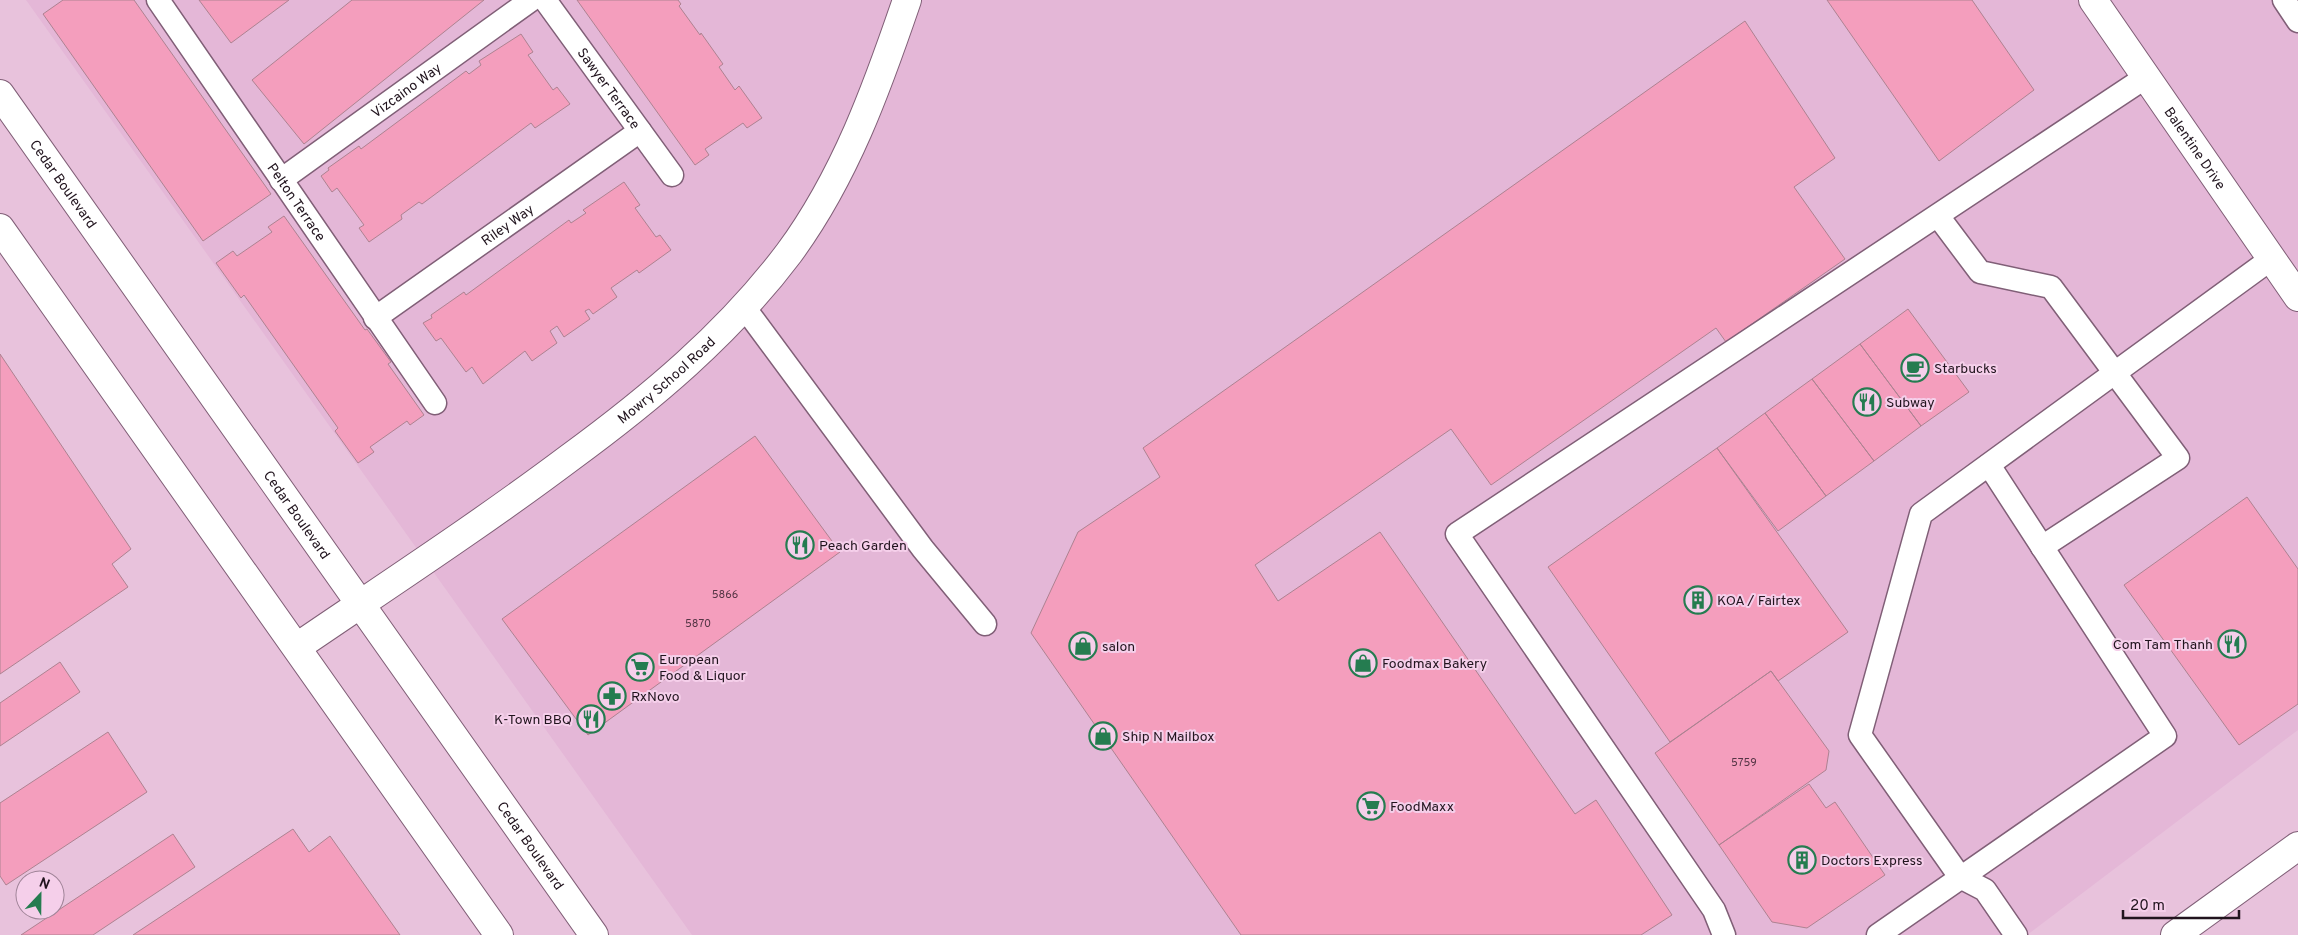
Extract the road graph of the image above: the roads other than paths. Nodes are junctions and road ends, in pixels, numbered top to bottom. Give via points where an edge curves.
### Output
1 (158, 0) edge
2 (531, 0) edge
3 (545, 0) edge
4 (907, 0) edge
5 (2093, 0) edge
6 (2284, 0) edge
7 (2298, 21) edge
8 (2146, 77) junction
9 (0, 94) edge
10 (640, 131) junction
11 (672, 176) dead end
12 (281, 180) junction
13 (1938, 216) junction
14 (0, 228) edge
15 (2272, 259) junction
16 (2298, 297) edge
17 (744, 307) junction
18 (375, 318) junction
19 (2114, 373) junction
20 (435, 403) dead end
21 (1988, 465) junction
22 (2042, 547) junction
23 (359, 604) junction
24 (985, 624) dead end
25 (296, 647) junction
26 (2298, 846) edge
27 (1960, 877) junction
28 (499, 935) edge
29 (594, 935) edge
30 (1724, 935) edge
31 (1878, 935) edge
32 (2016, 935) edge
33 (2176, 935) edge

1 - 12 lane, Pelton Terrace
2 - 12 lane, Vizcaino Way
3 - 10 lane, Sawyer Terrace
4 - 17 main road, Mowry School Road via 881,76 856,135 824,196 789,252
5 - 8 main road, Balentine Drive
6 - 7 lane
8 - 13 lane
8 - 15 main road, Balentine Drive
9 - 23 main road, Cedar Boulevard
10 - 11 lane, Sawyer Terrace
10 - 18 lane, Riley Way
12 - 18 lane, Pelton Terrace
13 - 19 lane via 1980,272 2051,286
13 - 30 lane via 1457,534 1714,910
14 - 25 main road
15 - 16 main road, Balentine Drive
15 - 19 lane
17 - 23 main road, Mowry School Road via 692,360 641,404 505,506
17 - 24 lane via 923,549
18 - 20 lane, Pelton Terrace
19 - 21 lane
19 - 22 lane via 2178,458
21 - 22 lane
21 - 27 lane via 1921,514 1860,735
22 - 27 lane via 2166,736
23 - 25 main road, Mowry School Road
23 - 29 main road, Cedar Boulevard
25 - 28 main road
26 - 33 main road
27 - 31 lane
27 - 32 lane via 1985,890

